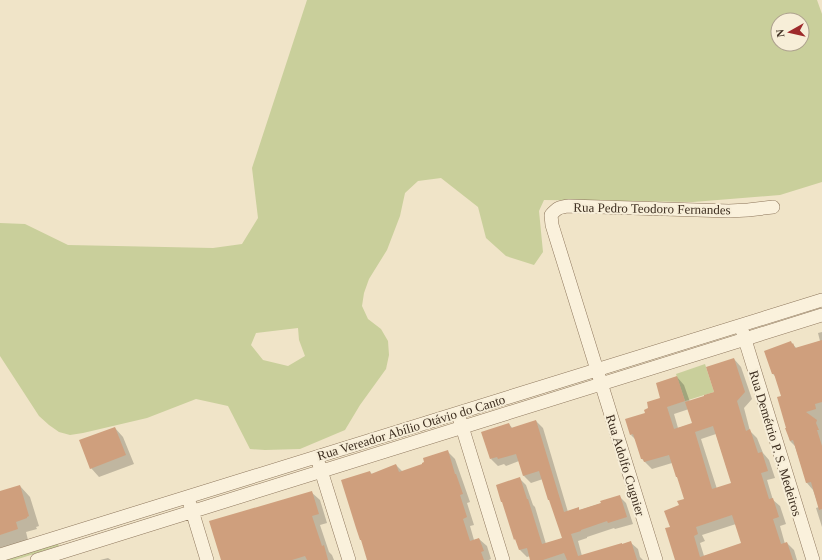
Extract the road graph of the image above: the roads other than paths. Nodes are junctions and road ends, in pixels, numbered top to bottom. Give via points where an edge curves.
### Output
1 (773, 207) dead end
2 (822, 300) edge
3 (822, 314) edge
4 (740, 325) junction
5 (744, 339) junction
6 (597, 370) junction
7 (601, 384) junction
8 (458, 413) junction
9 (462, 427) junction
10 (316, 457) junction
11 (321, 471) junction
12 (187, 497) junction
13 (192, 511) junction
14 (62, 535) junction
15 (0, 555) edge
16 (69, 555) edge
17 (37, 560) edge
18 (207, 560) edge
19 (349, 560) edge
20 (503, 560) edge
21 (656, 560) edge
22 (812, 560) edge

1 - 6 street, Rua Pedro Teodoro Fernandes via 729,211 569,206 556,209 551,216 552,225
2 - 4 street, Rua Vereador Abílio Otávio do Canto
3 - 5 street, Rua Vereador Abílio Otávio do Canto
4 - 5 street, Rua Demétrio P. S. Medeiros
4 - 6 street, Rua Vereador Abílio Otávio do Canto
5 - 7 street, Rua Vereador Abílio Otávio do Canto
5 - 22 street, Rua Demétrio P. S. Medeiros
6 - 7 street, Rua Adolfo Cugnier
6 - 8 street, Rua Vereador Abílio Otávio do Canto
7 - 9 street, Rua Vereador Abílio Otávio do Canto
7 - 21 street, Rua Adolfo Cugnier
8 - 9 street
8 - 10 street, Rua Vereador Abílio Otávio do Canto
9 - 11 street, Rua Vereador Abílio Otávio do Canto
9 - 20 street
10 - 11 street
10 - 12 street, Rua Vereador Abílio Otávio do Canto
11 - 13 street, Rua Vereador Abílio Otávio do Canto
11 - 19 street
12 - 13 street
12 - 14 street, Rua Vereador Abílio Otávio do Canto
13 - 16 street, Rua Vereador Abílio Otávio do Canto
13 - 18 street
14 - 15 street, Rua Vereador Abílio Otávio do Canto
14 - 16 street
16 - 17 street, Rua Vereador Abílio Otávio do Canto

